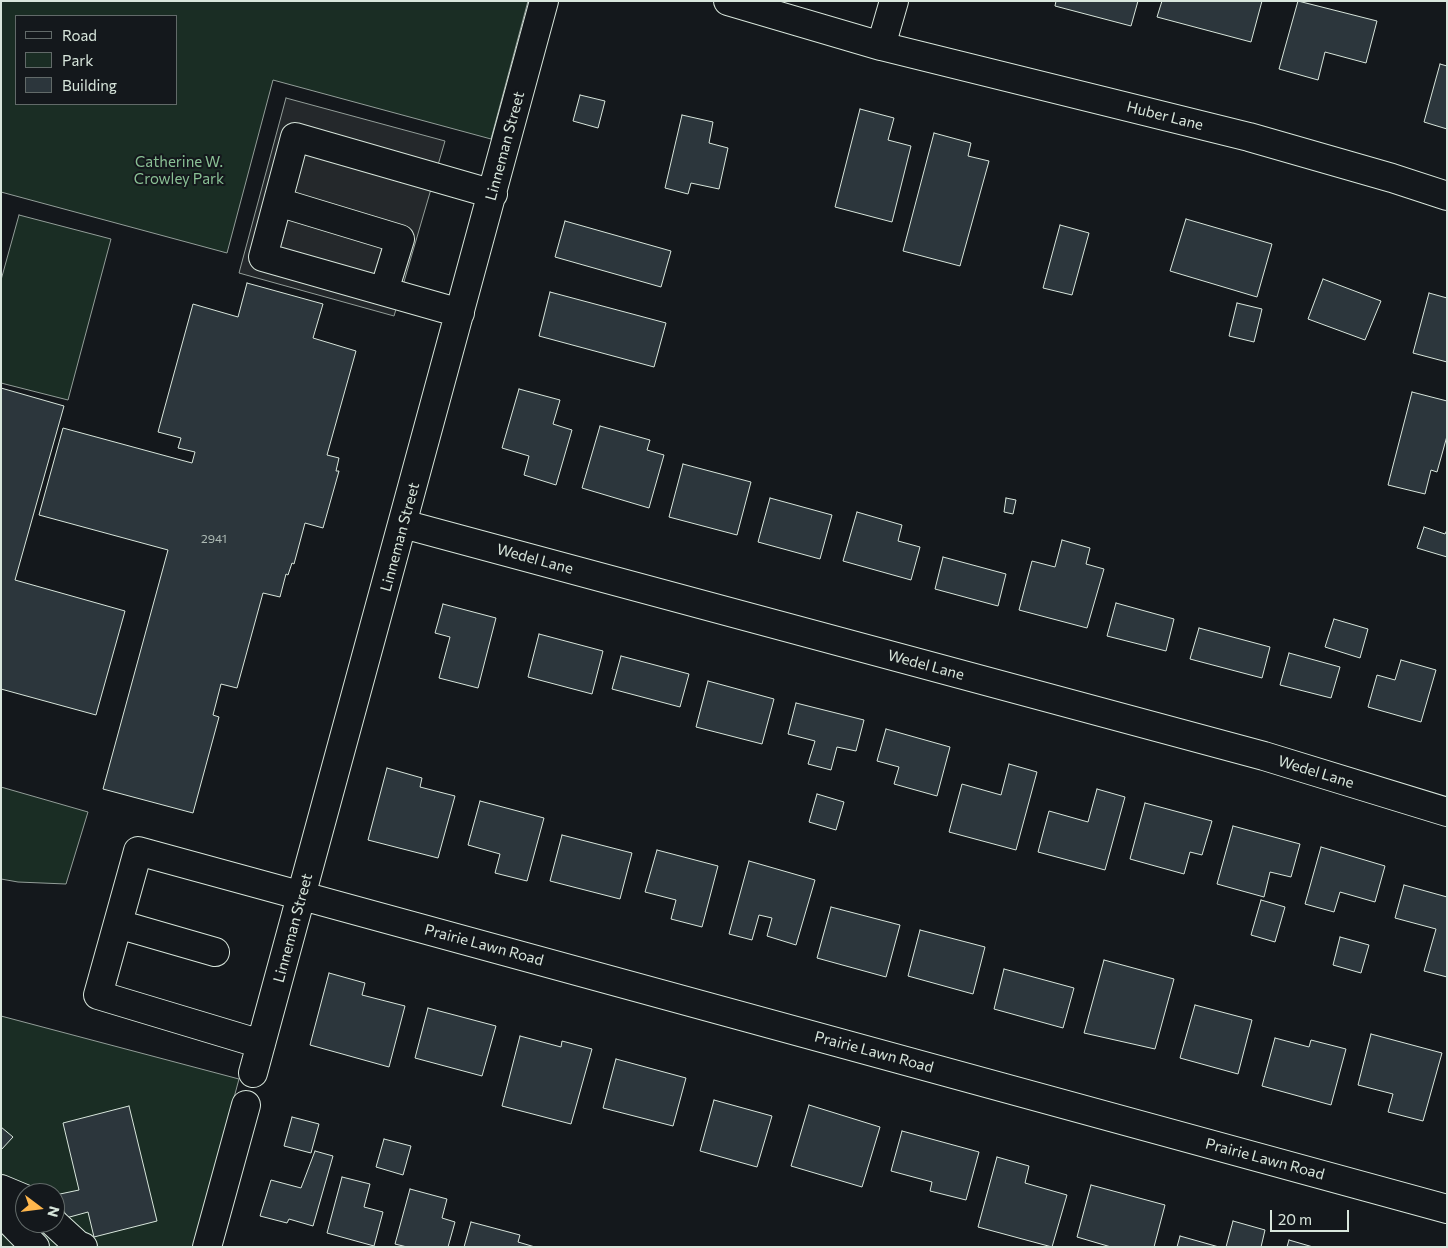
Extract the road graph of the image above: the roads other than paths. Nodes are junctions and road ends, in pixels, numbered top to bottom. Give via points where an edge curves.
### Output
1 (544, 1) edge
2 (728, 1) edge
3 (894, 1) edge
4 (881, 46) junction
5 (492, 194) junction
6 (1447, 196) edge
7 (278, 202) junction
8 (384, 291) junction
9 (460, 314) junction
10 (403, 524) junction
11 (1447, 812) edge
12 (302, 895) junction
13 (118, 924) junction
14 (215, 952) dead end
15 (261, 1044) junction
16 (253, 1073) dead end
17 (246, 1105) dead end
18 (1, 1189) edge
19 (15, 1195) edge
20 (1447, 1209) edge
21 (1, 1212) edge
22 (65, 1233) edge
23 (35, 1247) edge
24 (84, 1247) edge
25 (207, 1247) edge

1 - 5 street, Linneman Street
2 - 4 street, Huber Lane
3 - 4 street
4 - 6 street, Huber Lane via 1249,137
5 - 7 street via 295,137
5 - 9 street, Linneman Street
7 - 8 street via 400,239
7 - 8 street via 263,257
8 - 9 street
9 - 10 street, Linneman Street
10 - 11 street, Wedel Lane via 1264,756
10 - 12 street, Linneman Street
12 - 13 street, Prairie Lawn Road via 138,851
12 - 15 street, Linneman Street
12 - 20 street, Prairie Lawn Road
13 - 14 street
13 - 15 street via 98,995
15 - 16 street, Linneman Street
17 - 25 street
18 - 19 street
21 - 23 street
22 - 24 street

